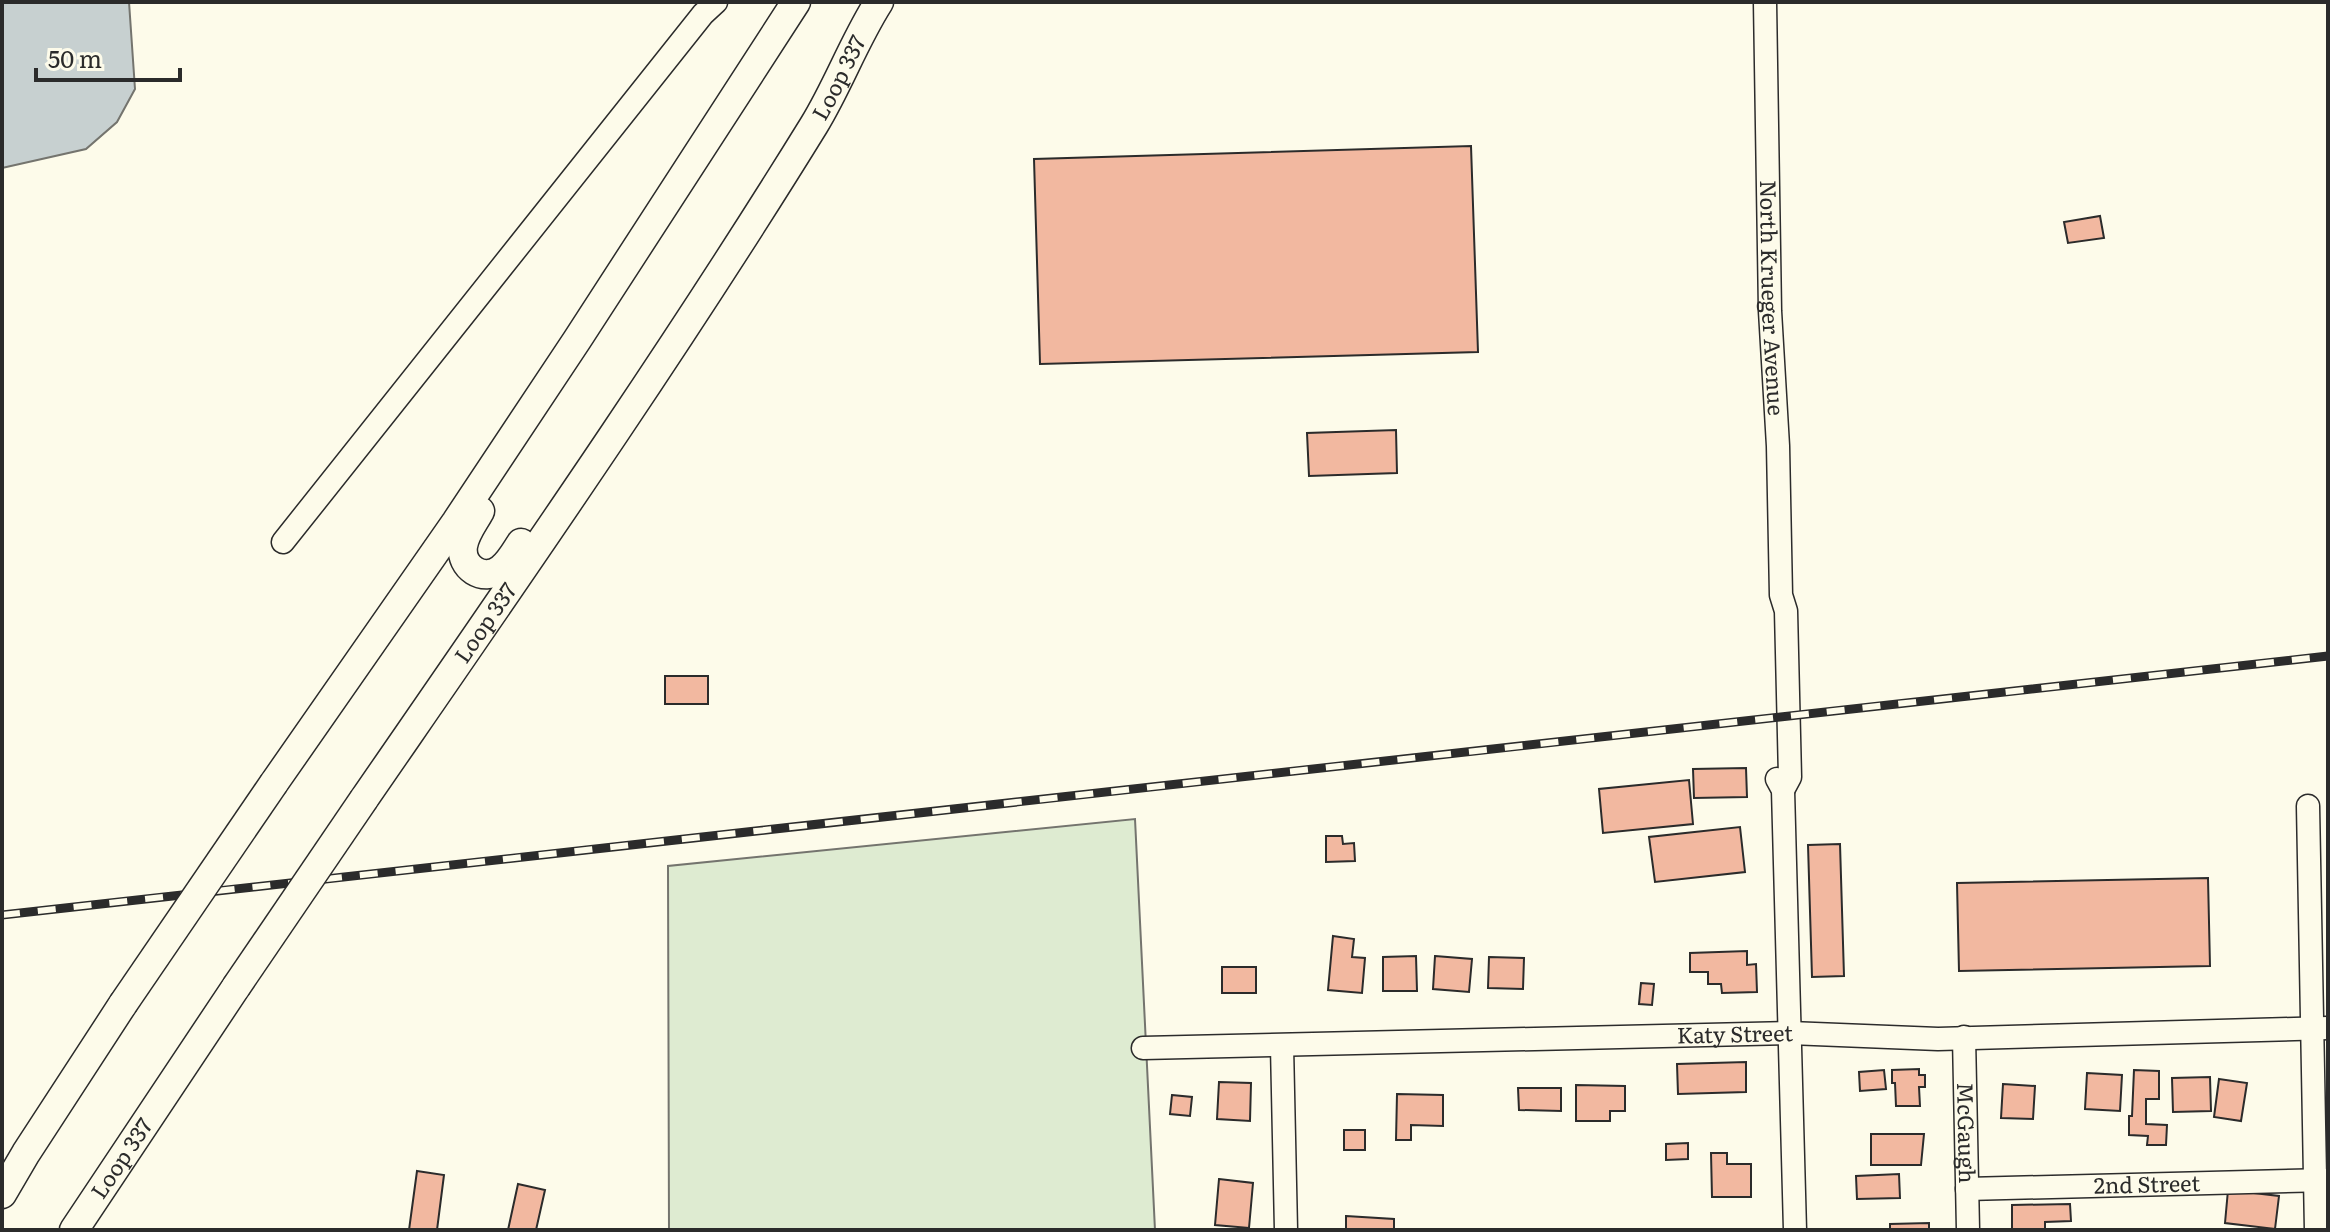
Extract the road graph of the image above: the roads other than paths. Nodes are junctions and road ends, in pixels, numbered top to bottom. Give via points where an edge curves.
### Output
1 (716, 2) edge
2 (796, 2) edge
3 (877, 2) edge
4 (1765, 2) edge
5 (675, 190) junction
6 (743, 236) junction
7 (283, 542) dead end
8 (2308, 806) dead end
9 (2320, 1028) edge
10 (1790, 1033) junction
11 (1964, 1037) junction
12 (1282, 1046) junction
13 (1143, 1048) dead end
14 (2322, 1180) edge
15 (1967, 1189) junction
16 (2, 1194) edge
17 (74, 1230) edge
18 (1286, 1230) edge
19 (1795, 1230) edge
20 (1968, 1230) edge
21 (2316, 1230) edge

1 - 7 street
2 - 5 main road
3 - 6 main road, Loop 337 via 816,121
4 - 10 street, North Krueger Avenue via 1781,595 1775,613 1776,776 1783,790
5 - 6 main road via 631,285 465,536 464,560 472,570 483,575 502,569 677,313
5 - 16 main road, bridge via 464,509 123,1004
6 - 17 main road, Loop 337, bridge
8 - 9 street
9 - 11 street, Katy Street
9 - 14 street
10 - 11 street, Katy Street
10 - 12 street, Katy Street
10 - 19 street, North Krueger Avenue
11 - 15 street, McGaugh
12 - 13 street, Katy Street
12 - 18 street
14 - 15 street, 2nd Street
14 - 21 street
15 - 20 street, McGaugh

